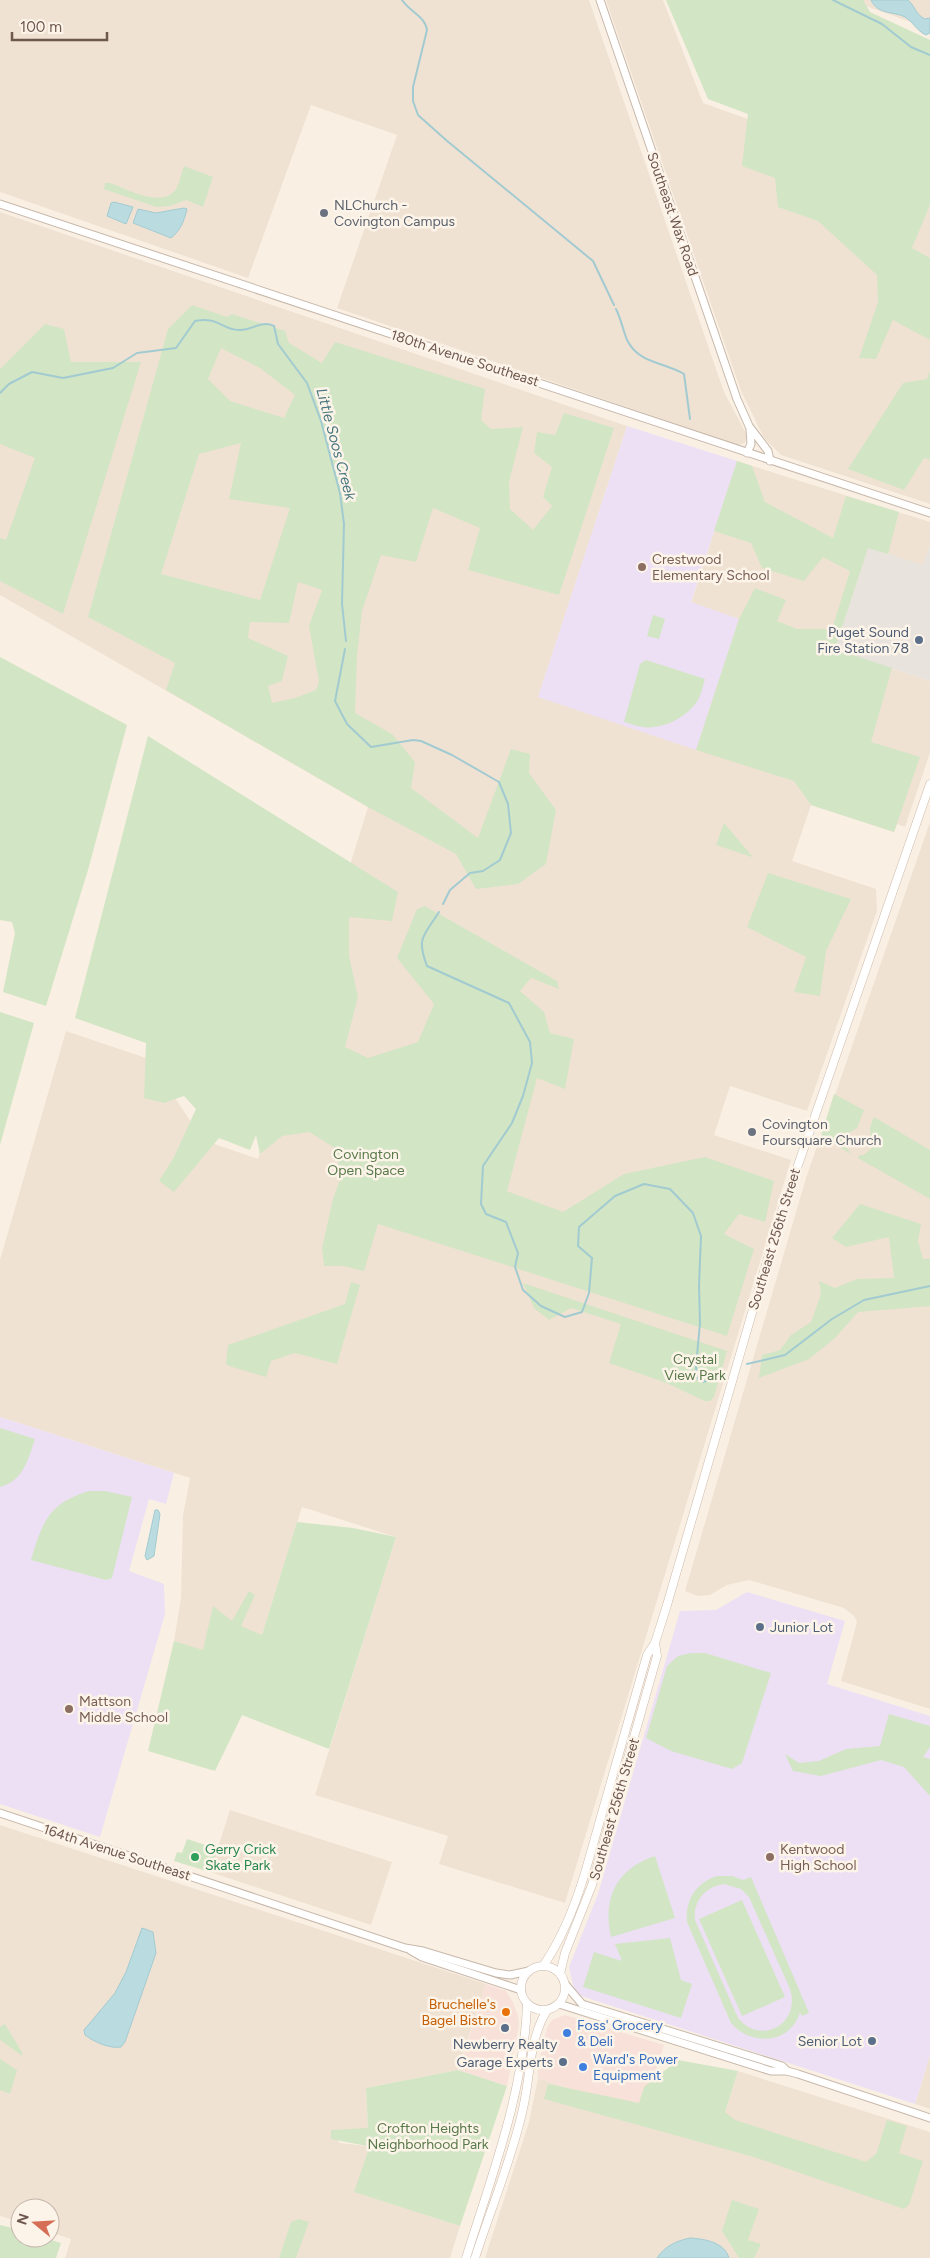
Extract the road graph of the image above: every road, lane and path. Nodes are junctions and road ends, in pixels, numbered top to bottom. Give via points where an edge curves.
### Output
1 (600, 0) edge
2 (0, 204) edge
3 (750, 426) junction
4 (748, 453) junction
5 (770, 461) junction
6 (930, 512) edge
7 (930, 784) edge
8 (655, 1642) junction
9 (0, 1813) edge
10 (595, 1841) junction
11 (601, 1854) junction
12 (406, 1948) junction
13 (543, 1966) junction
14 (529, 1971) junction
15 (560, 1974) junction
16 (565, 1984) junction
17 (521, 1990) junction
18 (527, 2004) junction
19 (559, 2004) junction
20 (547, 2010) junction
21 (787, 2071) junction
22 (930, 2118) edge
23 (466, 2258) edge
24 (475, 2258) edge

1 - 3 street, Southeast Wax Road via 730,380
2 - 4 street, 180th Avenue Southeast
3 - 4 street, Southeast Wax Road
3 - 5 street, Southeast Wax Road via 768,451
4 - 5 street, 180th Avenue Southeast
5 - 6 street, 180th Avenue Southeast
7 - 8 main road, Southeast 256th Street via 779,1220
8 - 10 main road, Southeast 256th Street via 647,1655
8 - 11 main road, Southeast 256th Street via 657,1656
9 - 12 street, 164th Avenue Southeast
10 - 11 main road
10 - 13 main road, Southeast 256th Street via 574,1908
11 - 15 main road, Southeast 256th Street
12 - 14 street, 164th Avenue Southeast via 423,1950 496,1973 510,1975
12 - 17 street, 164th Avenue Southeast via 422,1957
13 - 14 main road
13 - 15 main road via 550,1966
14 - 17 main road via 524,1976
15 - 16 main road
16 - 19 main road
16 - 21 street via 582,2004 782,2066
17 - 18 main road
18 - 20 main road
18 - 23 main road via 524,2046 514,2101
19 - 20 main road
19 - 21 street via 771,2071
20 - 24 main road via 534,2039 522,2114
21 - 22 street

